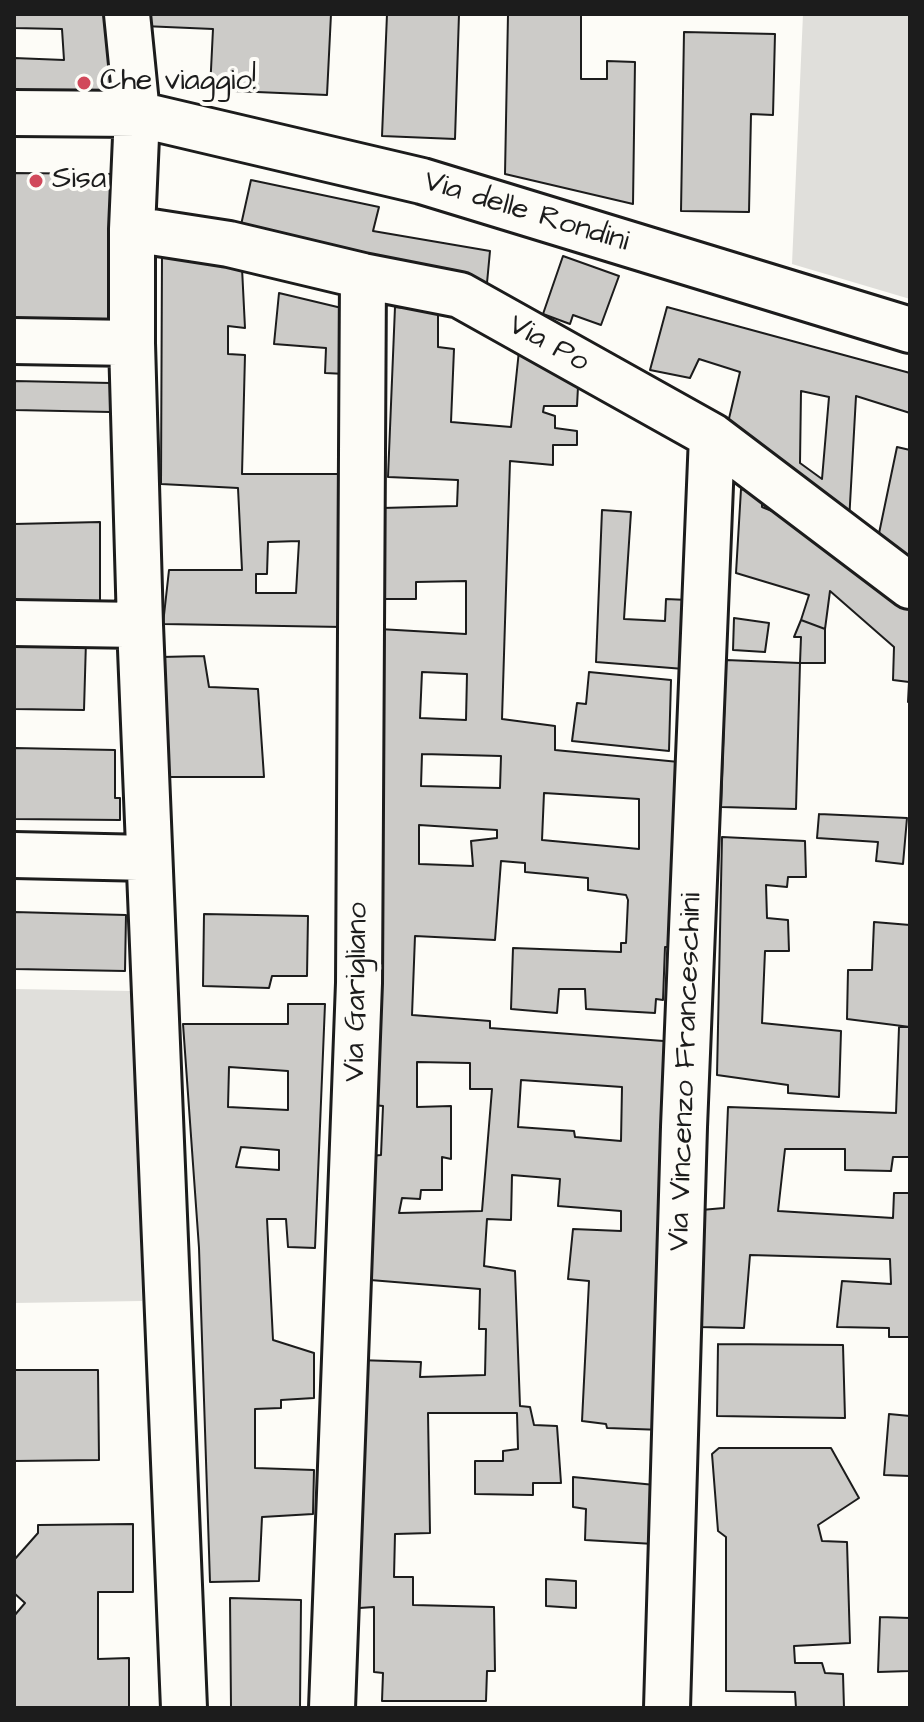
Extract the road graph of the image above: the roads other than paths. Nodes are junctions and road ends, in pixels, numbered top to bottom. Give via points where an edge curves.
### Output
1 (127, 14) edge
2 (14, 113) edge
3 (137, 114) junction
4 (132, 229) junction
5 (363, 276) junction
6 (910, 330) edge
7 (14, 341) edge
8 (132, 343) junction
9 (712, 436) junction
10 (910, 586) edge
11 (14, 623) edge
12 (140, 625) junction
13 (14, 855) edge
14 (149, 858) junction
15 (184, 1708) edge
16 (332, 1708) edge
17 (667, 1708) edge

1 - 3 street
2 - 3 street, Via delle Rondini
3 - 4 street
3 - 6 street, Via delle Rondini via 422,181
4 - 5 street, Via Po via 229,244
4 - 8 street
5 - 9 street, Via Po via 460,295
5 - 16 street, Via Garigliano via 359,983
7 - 8 street
8 - 12 street
9 - 10 street, Via Po
9 - 17 street, Via Vincenzo Franceschini
11 - 12 street
12 - 14 street
13 - 14 street
14 - 15 street

